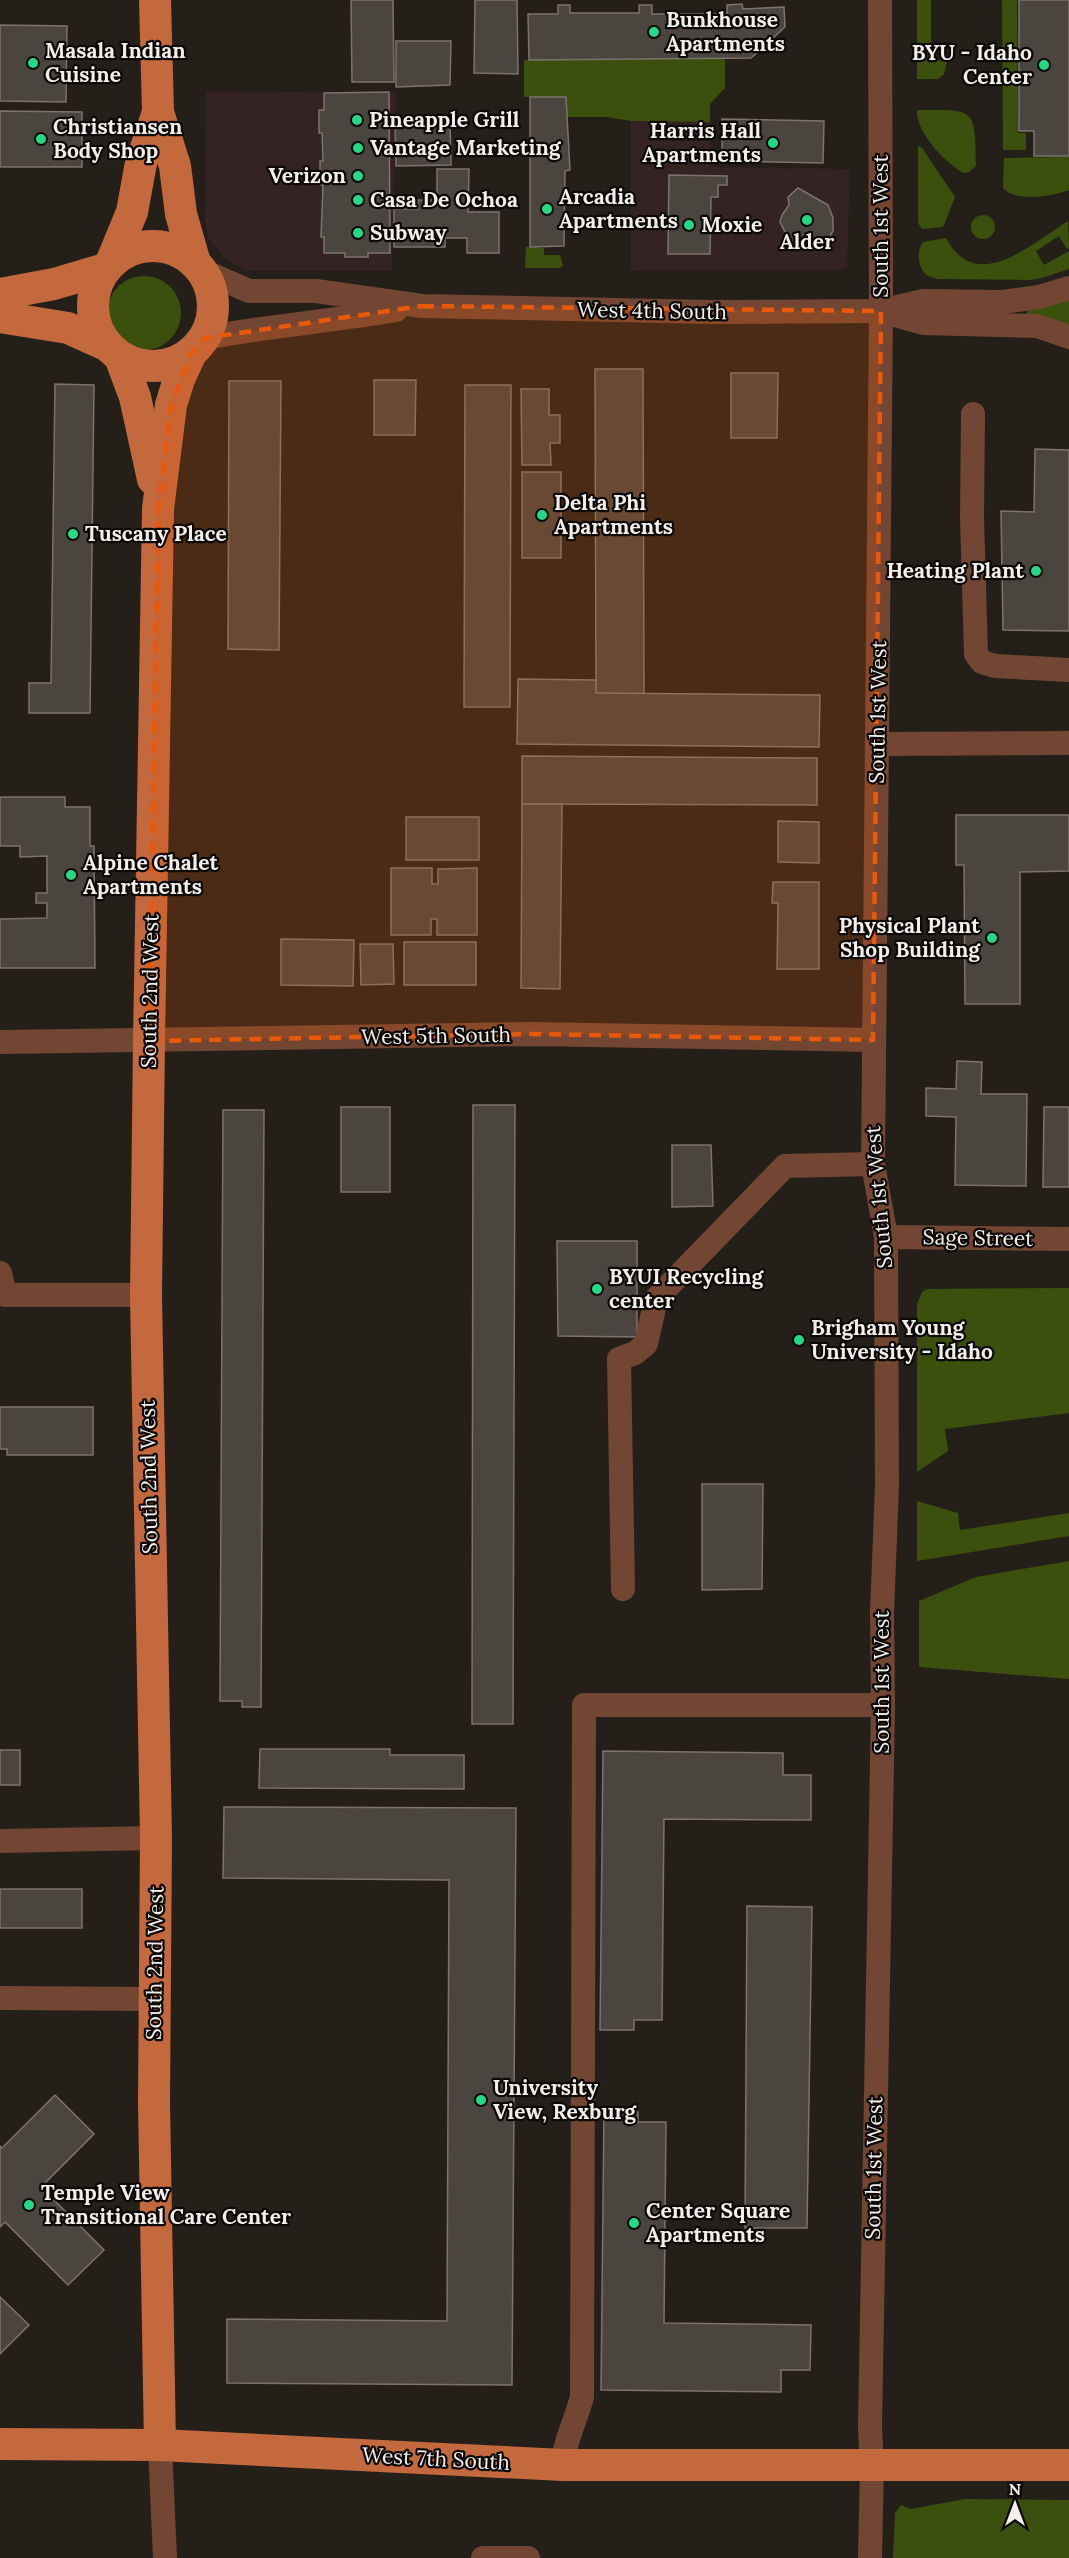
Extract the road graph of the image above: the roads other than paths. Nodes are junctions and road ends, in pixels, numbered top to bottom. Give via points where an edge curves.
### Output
1 (155, 0) edge
2 (880, 0) edge
3 (158, 112) junction
4 (108, 266) junction
5 (198, 267) junction
6 (1069, 288) edge
7 (0, 294) edge
8 (422, 306) junction
9 (882, 311) junction
10 (0, 317) edge
11 (1069, 337) edge
12 (198, 345) junction
13 (114, 352) junction
14 (973, 414) dead end
15 (159, 509) junction
16 (1069, 670) edge
17 (1069, 743) edge
18 (878, 744) junction
19 (873, 1040) junction
20 (149, 1041) junction
21 (0, 1042) edge
22 (873, 1164) junction
23 (886, 1237) junction
24 (1069, 1239) edge
25 (0, 1273) edge
26 (146, 1295) junction
27 (622, 1589) dead end
28 (883, 1705) junction
29 (156, 1838) junction
30 (0, 1841) edge
31 (0, 1998) edge
32 (155, 1999) junction
33 (0, 2444) edge
34 (160, 2445) junction
35 (563, 2465) junction
36 (1069, 2465) edge
37 (872, 2466) junction
38 (165, 2558) edge
39 (483, 2558) edge
40 (528, 2558) edge
41 (870, 2558) edge

1 - 3 main road
2 - 9 street, South 1st West
3 - 4 main road via 141,163 132,212
3 - 5 main road via 175,166 181,214
4 - 5 main road via 123,254 153,246 183,254
4 - 7 main road via 54,284
4 - 13 main road via 93,300 96,324
5 - 8 street, West 4th South via 249,291 316,291
5 - 12 main road via 210,286 213,303 212,321
6 - 9 street via 1002,302 923,301
8 - 9 street, West 4th South
8 - 12 street, West 4th South
9 - 11 street via 923,323 1037,326
9 - 18 street, South 1st West
10 - 13 main road via 68,328
12 - 13 main road via 175,363 157,367 138,365
12 - 15 main road, South 2nd West via 179,379 171,405
13 - 15 main road, South 2nd West via 137,404
14 - 16 street via 976,654 982,662 995,666
15 - 20 main road, South 2nd West
17 - 18 street
18 - 19 street, South 1st West
19 - 20 street, West 5th South via 532,1034
19 - 22 street, South 1st West
20 - 21 street, West 5th South
20 - 26 main road, South 2nd West
22 - 23 street, South 1st West
22 - 27 street via 785,1166 656,1299 646,1344 620,1359
23 - 24 street, Sage Street
23 - 28 street, South 1st West
25 - 26 street via 5,1295
26 - 29 main road, South 2nd West
28 - 35 street via 584,1705 582,2397 564,2449
28 - 37 street, South 1st West
29 - 30 street
29 - 32 main road, South 2nd West
31 - 32 street
32 - 34 main road, South 2nd West
33 - 34 main road, West 7th South
34 - 35 main road, West 7th South
34 - 38 street
35 - 37 main road, West 7th South
36 - 37 main road, West 7th South
37 - 41 street, South 1st West
39 - 40 street

